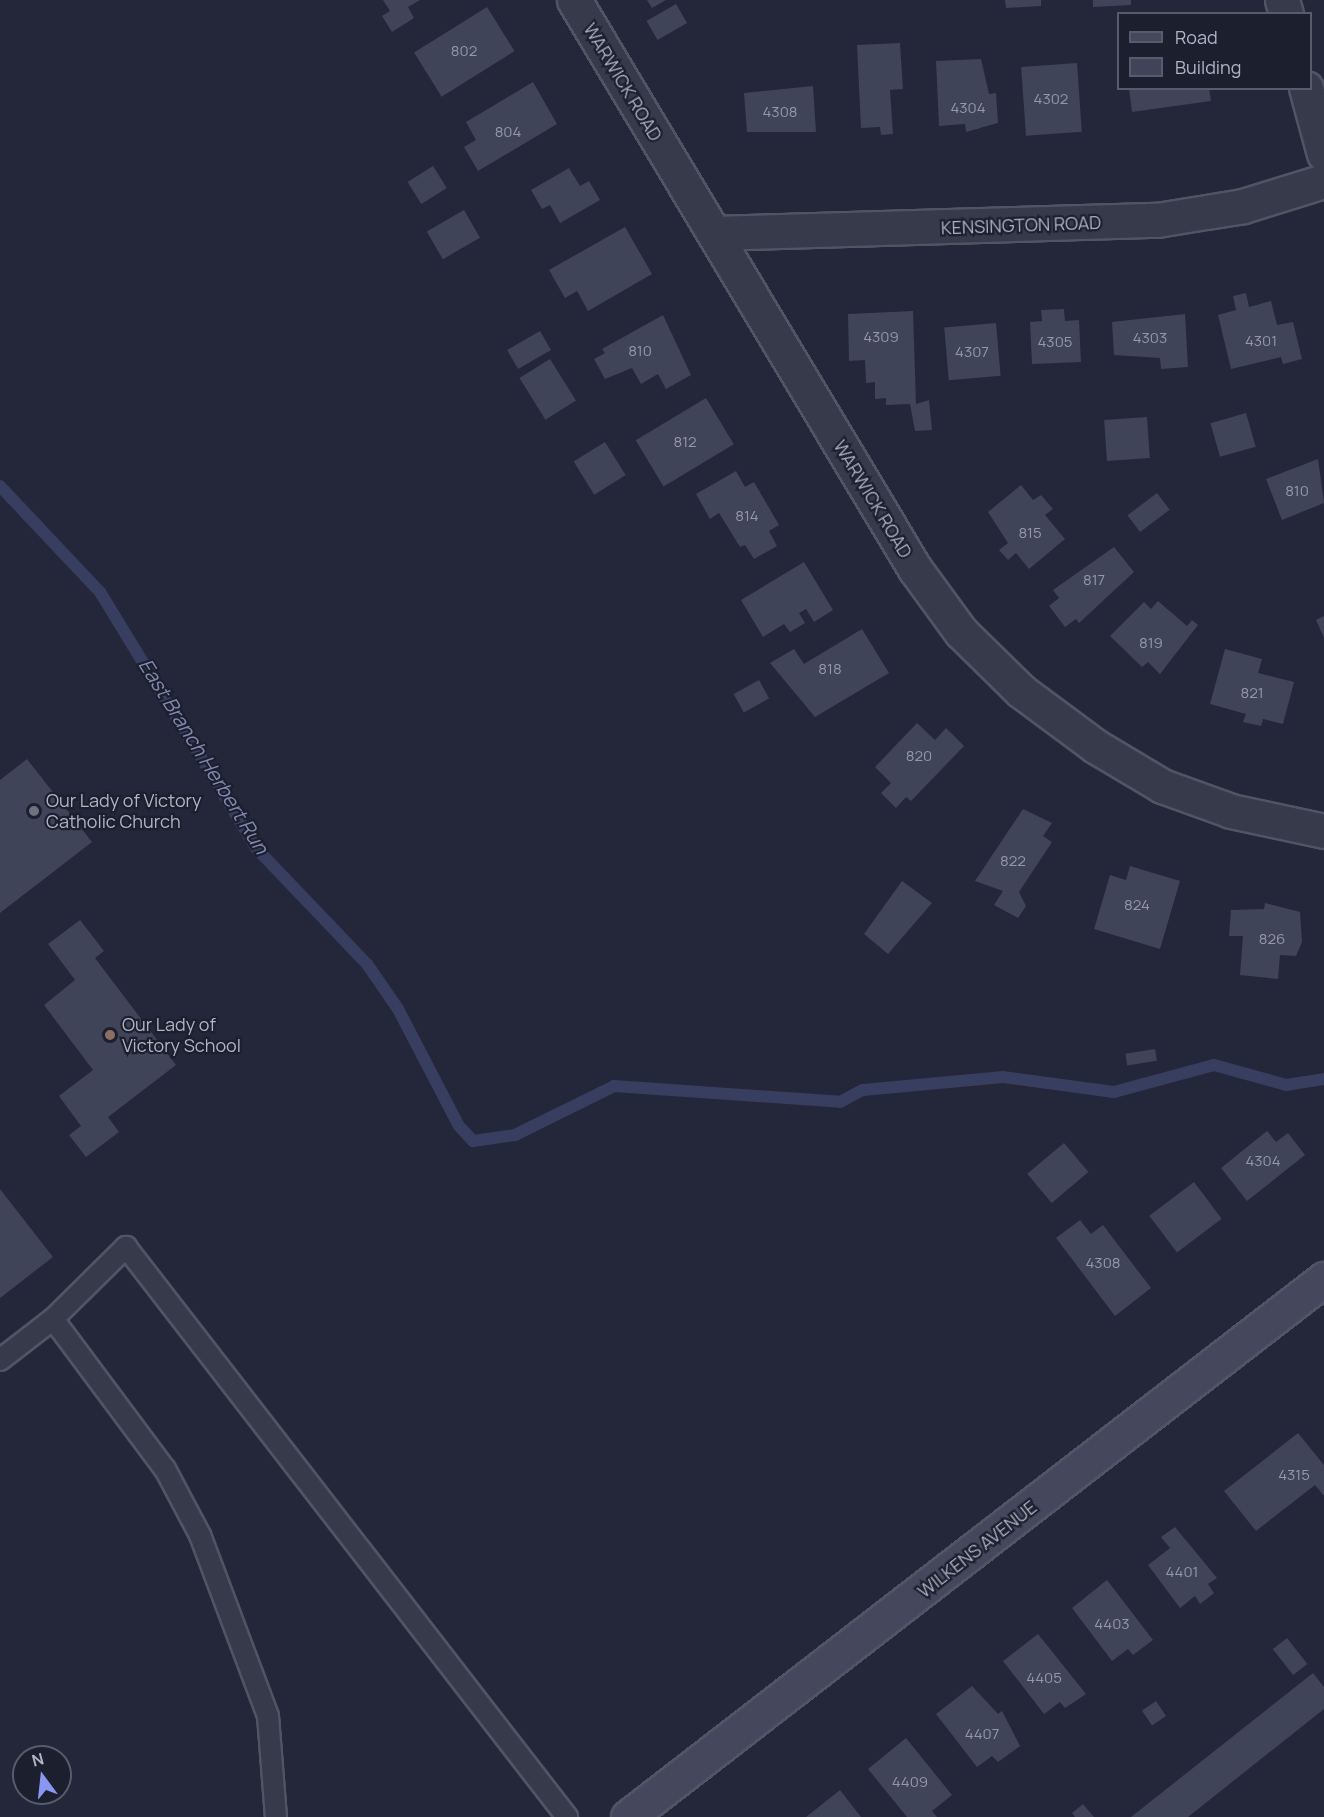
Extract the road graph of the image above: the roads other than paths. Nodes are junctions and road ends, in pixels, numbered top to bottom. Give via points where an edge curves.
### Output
1 (574, 0) edge
2 (1307, 90) edge
3 (1324, 154) edge
4 (1324, 181) edge
5 (714, 233) junction
6 (1324, 831) edge
7 (1324, 1279) edge
8 (53, 1319) junction
9 (0, 1360) edge
10 (276, 1817) edge
11 (567, 1817) edge
12 (628, 1817) edge

1 - 5 street, WARWICK ROAD
2 - 3 street
4 - 5 street, KENSINGTON ROAD via 1243,206 1157,220
5 - 6 street, WARWICK ROAD via 915,569 962,632 1021,691 1095,746 1162,786 1231,811
7 - 12 main road, WILKENS AVENUE
8 - 9 lane
8 - 10 lane via 165,1469 200,1535 268,1716
8 - 11 lane via 126,1247

